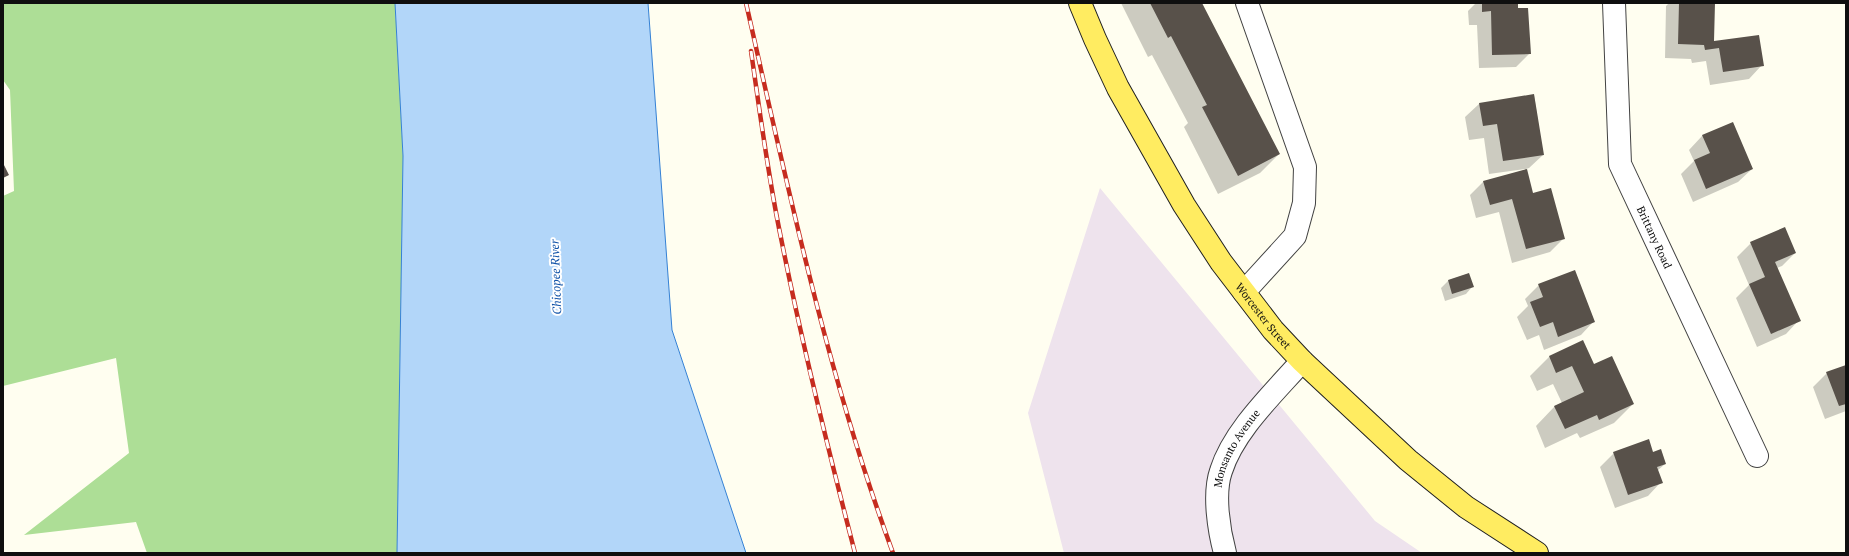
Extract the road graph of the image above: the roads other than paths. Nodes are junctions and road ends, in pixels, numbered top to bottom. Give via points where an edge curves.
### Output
1 (1080, 3) edge
2 (1247, 3) edge
3 (1614, 3) edge
4 (1244, 292) junction
5 (1302, 361) junction
6 (1757, 456) dead end
7 (1225, 553) edge
8 (1537, 553) edge

1 - 4 main road, Worcester Street via 1106,64 1141,130 1195,224
2 - 4 street via 1305,167 1304,203 1295,236
3 - 6 street, Brittany Road via 1620,164
4 - 5 main road, Worcester Street via 1273,330
5 - 7 street, Monsanto Avenue via 1254,416 1220,472 1217,494
5 - 8 main road, Worcester Street via 1437,484 1466,507

